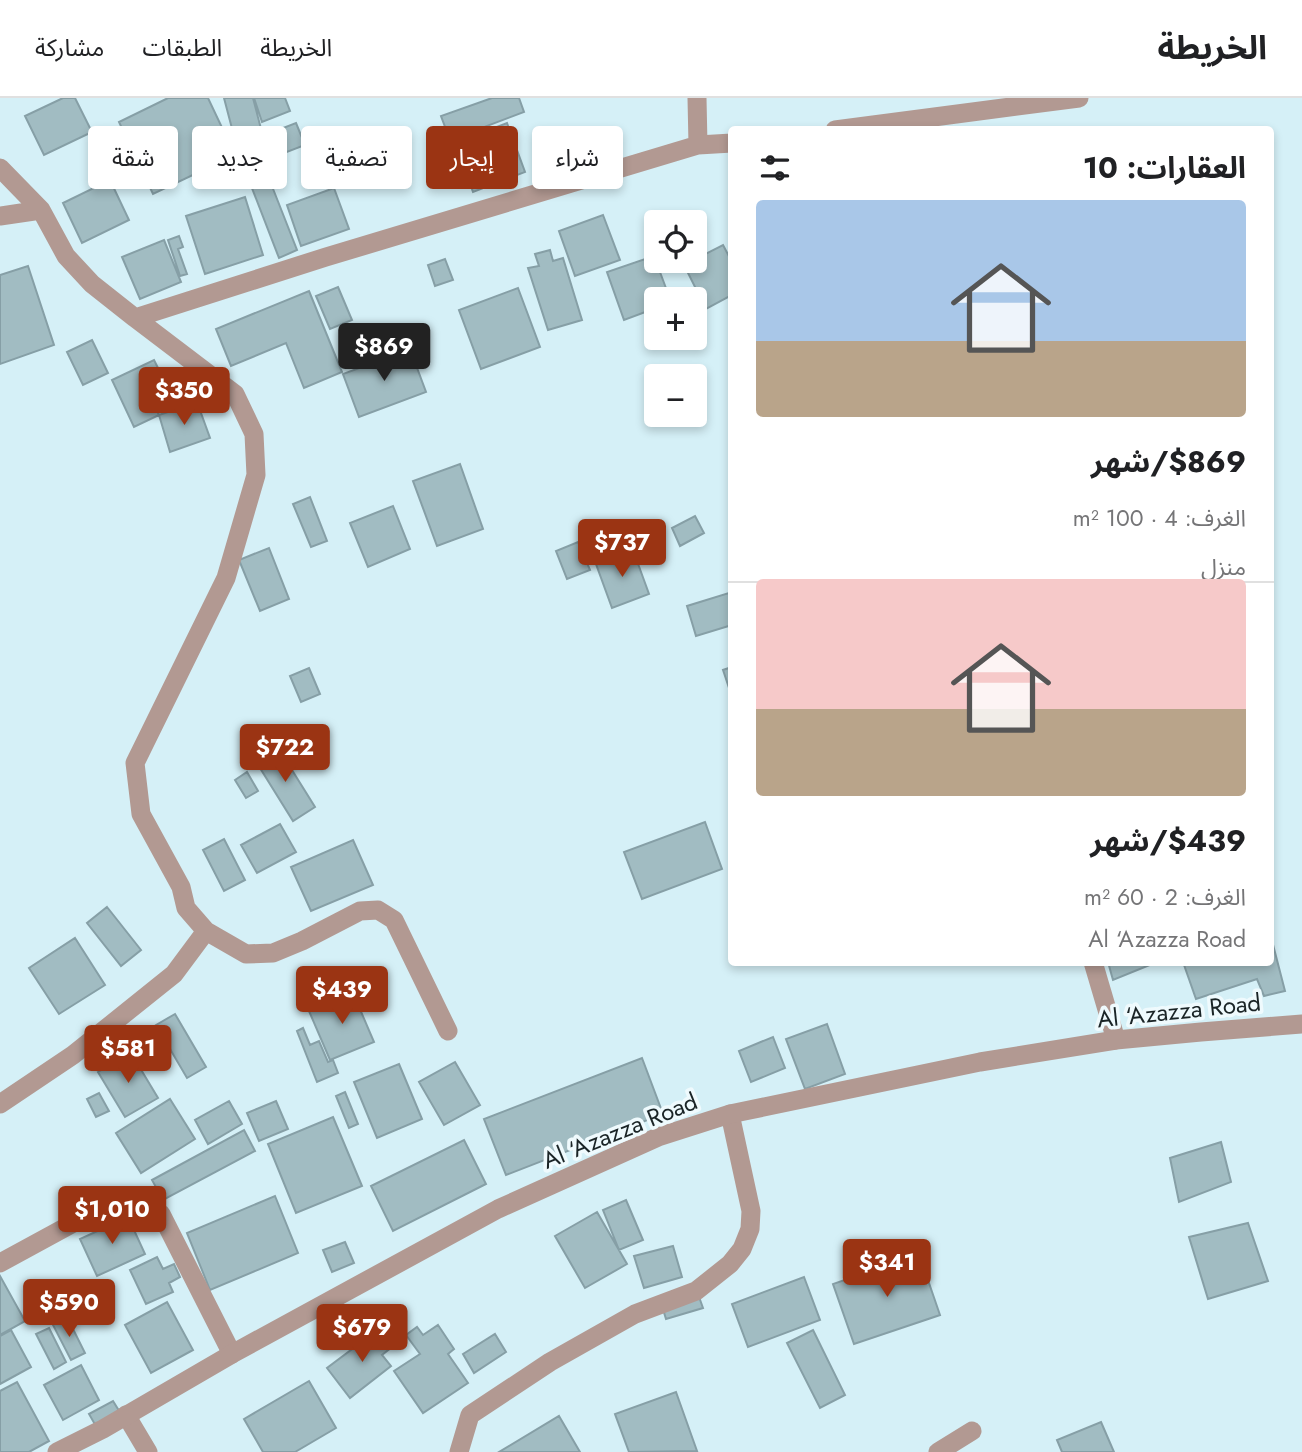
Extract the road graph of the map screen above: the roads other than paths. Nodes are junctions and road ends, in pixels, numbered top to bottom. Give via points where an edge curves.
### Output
1 (697, 98) edge
2 (1079, 98) edge
3 (873, 126) edge
4 (698, 145) junction
5 (728, 145) edge
6 (0, 168) edge
7 (41, 210) junction
8 (0, 216) edge
9 (135, 318) junction
10 (206, 931) junction
11 (1094, 966) edge
12 (1302, 1024) edge
13 (448, 1031) dead end
14 (1116, 1040) junction
15 (0, 1104) edge
16 (730, 1114) junction
17 (90, 1214) dead end
18 (161, 1214) dead end
19 (0, 1263) edge
20 (232, 1354) junction
21 (126, 1415) junction
22 (972, 1431) dead end
23 (57, 1452) edge
24 (148, 1452) edge
25 (459, 1452) edge
26 (938, 1452) edge

1 - 4 street
2 - 3 street
4 - 5 street
4 - 9 street
6 - 7 street
7 - 8 street
7 - 9 street via 66,256
9 - 10 street via 235,394 254,434 256,475 226,578 135,763 141,814 181,887 186,908
10 - 13 street via 246,954 273,953 360,911 378,910 394,920
10 - 15 street via 174,974 73,1055
11 - 14 street
12 - 14 street, Al ‘Azazza Road
14 - 16 street, Al ‘Azazza Road via 980,1062
16 - 20 street, Al ‘Azazza Road via 658,1137 498,1209
16 - 25 street via 751,1211 743,1249 696,1291 635,1314 470,1415
17 - 19 street
18 - 20 street
20 - 21 street, Al ‘Azazza Road
21 - 23 street, Al ‘Azazza Road
21 - 24 street
22 - 26 street

